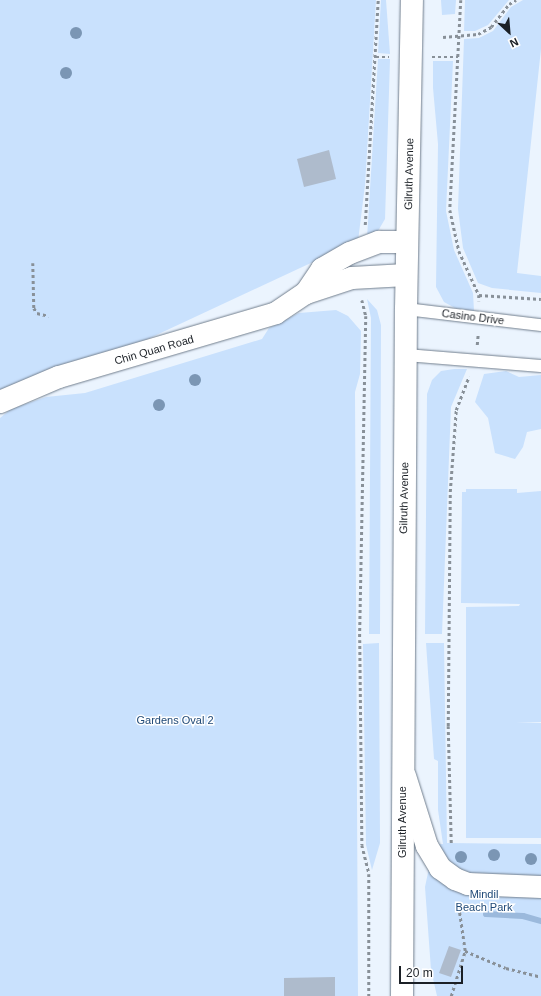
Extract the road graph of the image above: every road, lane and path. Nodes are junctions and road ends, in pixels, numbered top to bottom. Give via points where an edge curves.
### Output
1 (378, 0) edge
2 (412, 0) edge
3 (461, 0) edge
4 (516, 0) edge
5 (459, 36) junction
6 (443, 37) dead end
7 (407, 242) junction
8 (363, 248) junction
9 (33, 263) dead end
10 (406, 275) junction
11 (363, 277) junction
12 (306, 293) junction
13 (479, 295) junction
14 (541, 299) edge
15 (406, 309) junction
16 (49, 316) dead end
17 (479, 318) junction
18 (541, 325) edge
19 (406, 355) junction
20 (476, 360) junction
21 (541, 366) edge
22 (0, 402) edge
23 (402, 764) junction
24 (452, 847) dead end
25 (455, 879) junction
26 (541, 887) edge
27 (465, 951) junction
28 (541, 977) edge
29 (369, 996) edge
30 (402, 996) edge
31 (452, 996) edge

1 - 8 path
2 - 7 street, Gilruth Avenue
3 - 5 path
4 - 5 path via 491,27 478,34
5 - 6 path
5 - 13 path via 450,210 458,251
7 - 8 street, Chin Quan Road via 379,242
7 - 10 street, Gilruth Avenue
8 - 12 street, Chin Quan Road via 322,269
9 - 16 path via 34,308 37,313
10 - 11 street, Chin Quan Road
10 - 15 street, Gilruth Avenue
11 - 12 street, Chin Quan Road via 352,278
11 - 29 path via 362,298 366,316 360,648 362,845 369,874
12 - 22 street, Chin Quan Road via 276,313 59,377
13 - 14 path
13 - 17 path
15 - 17 lane, Casino Drive
15 - 19 street, Gilruth Avenue
17 - 18 lane, Casino Drive
17 - 20 path
19 - 20 lane
19 - 23 street, Gilruth Avenue
20 - 21 lane
20 - 24 path via 456,410 450,492 448,726
23 - 25 street via 427,846 440,868
23 - 30 street, Gilruth Avenue
25 - 26 street via 468,884
25 - 27 path
27 - 28 path via 506,968
27 - 31 path

